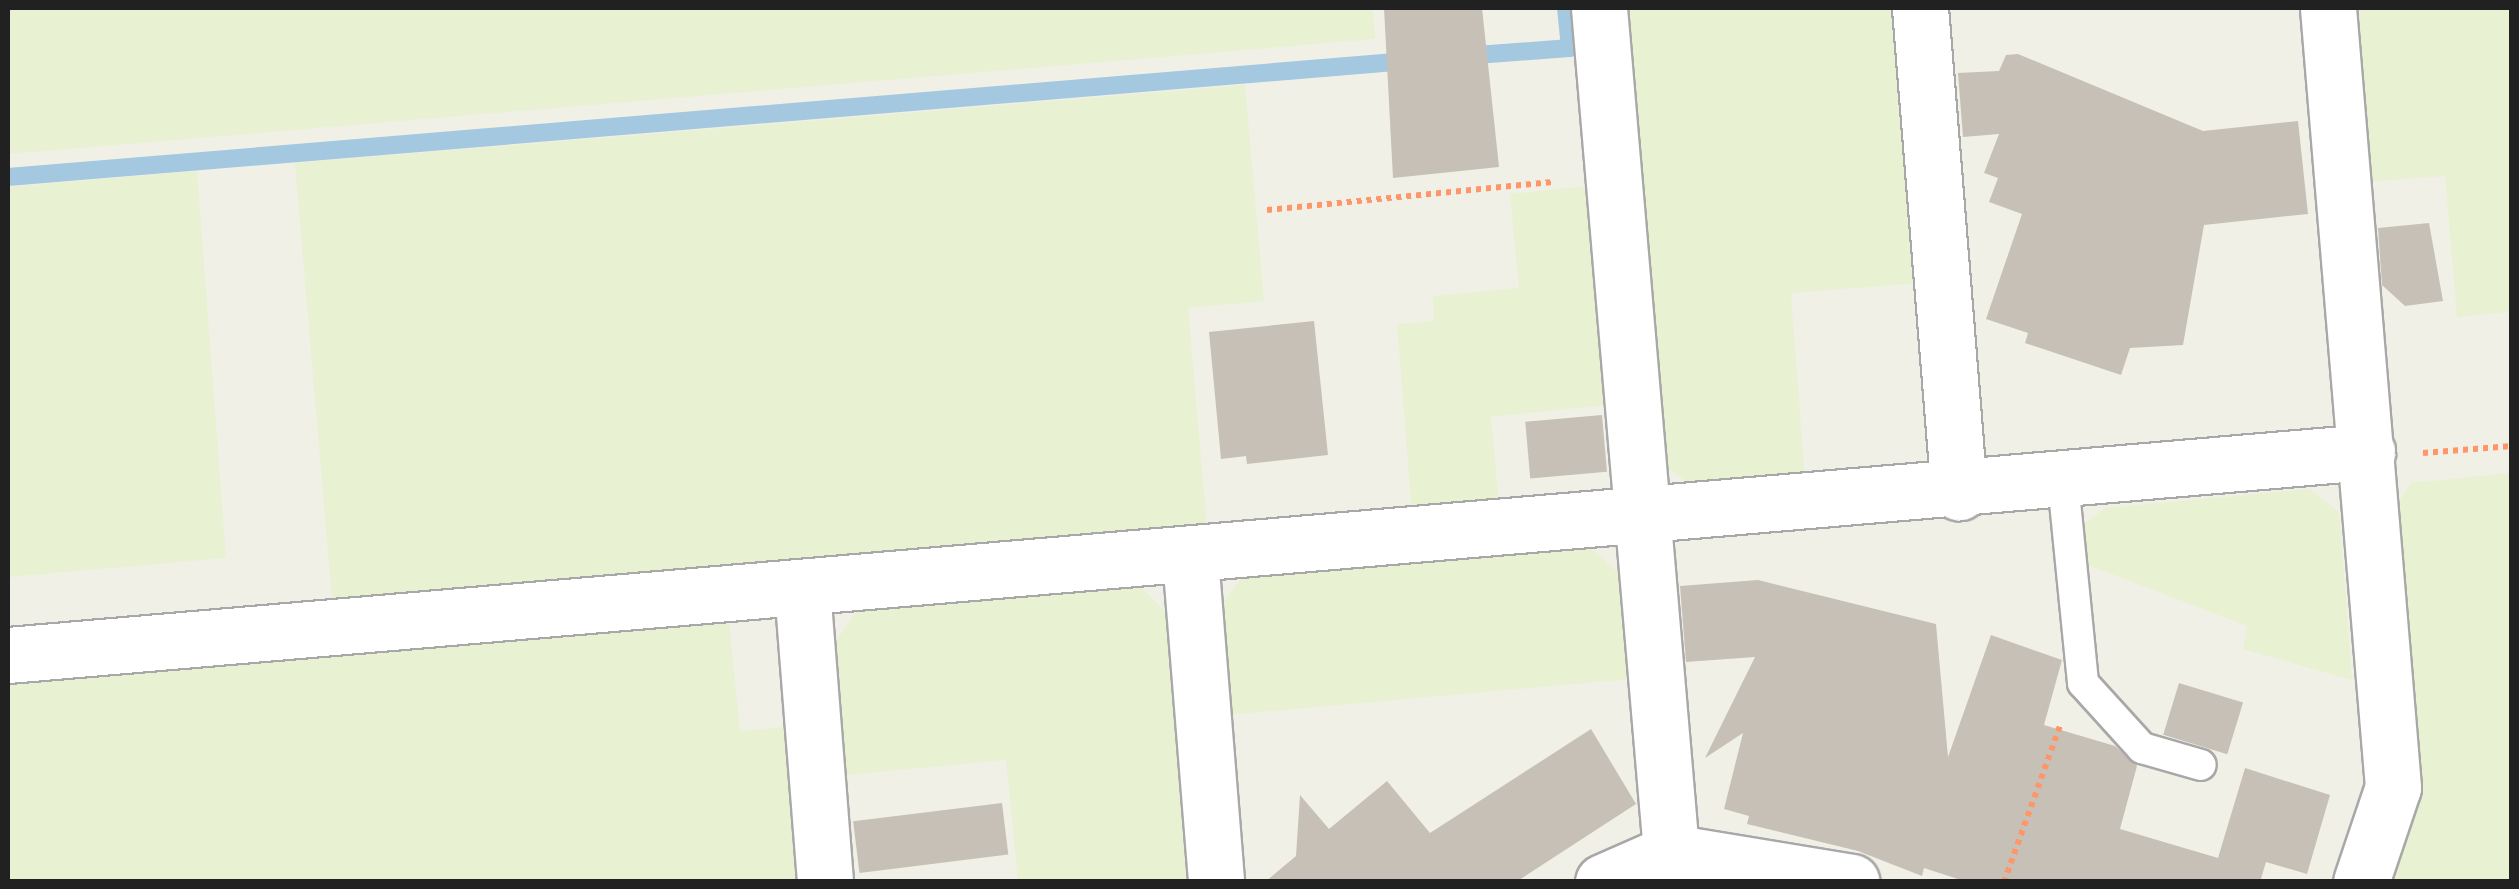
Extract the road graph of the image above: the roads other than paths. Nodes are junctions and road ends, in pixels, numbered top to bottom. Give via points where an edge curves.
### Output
1 (1599, 8) edge
2 (1920, 8) edge
3 (2328, 8) edge
4 (2366, 455) junction
5 (2063, 482) junction
6 (1960, 492) junction
7 (1643, 518) junction
8 (1190, 557) junction
9 (802, 589) junction
10 (8, 656) edge
11 (2201, 765) dead end
12 (1660, 867) edge
13 (824, 882) edge
14 (1216, 882) edge
15 (1603, 882) edge
16 (1852, 882) edge
17 (2361, 882) edge

1 - 7 street
2 - 6 street
3 - 4 street
4 - 5 street
4 - 17 street via 2393,787
5 - 6 street
5 - 11 lane via 2083,683 2142,748
6 - 7 street
7 - 8 street
7 - 12 street
8 - 9 street
8 - 14 street
9 - 10 street
9 - 13 street
12 - 15 street
12 - 16 street

